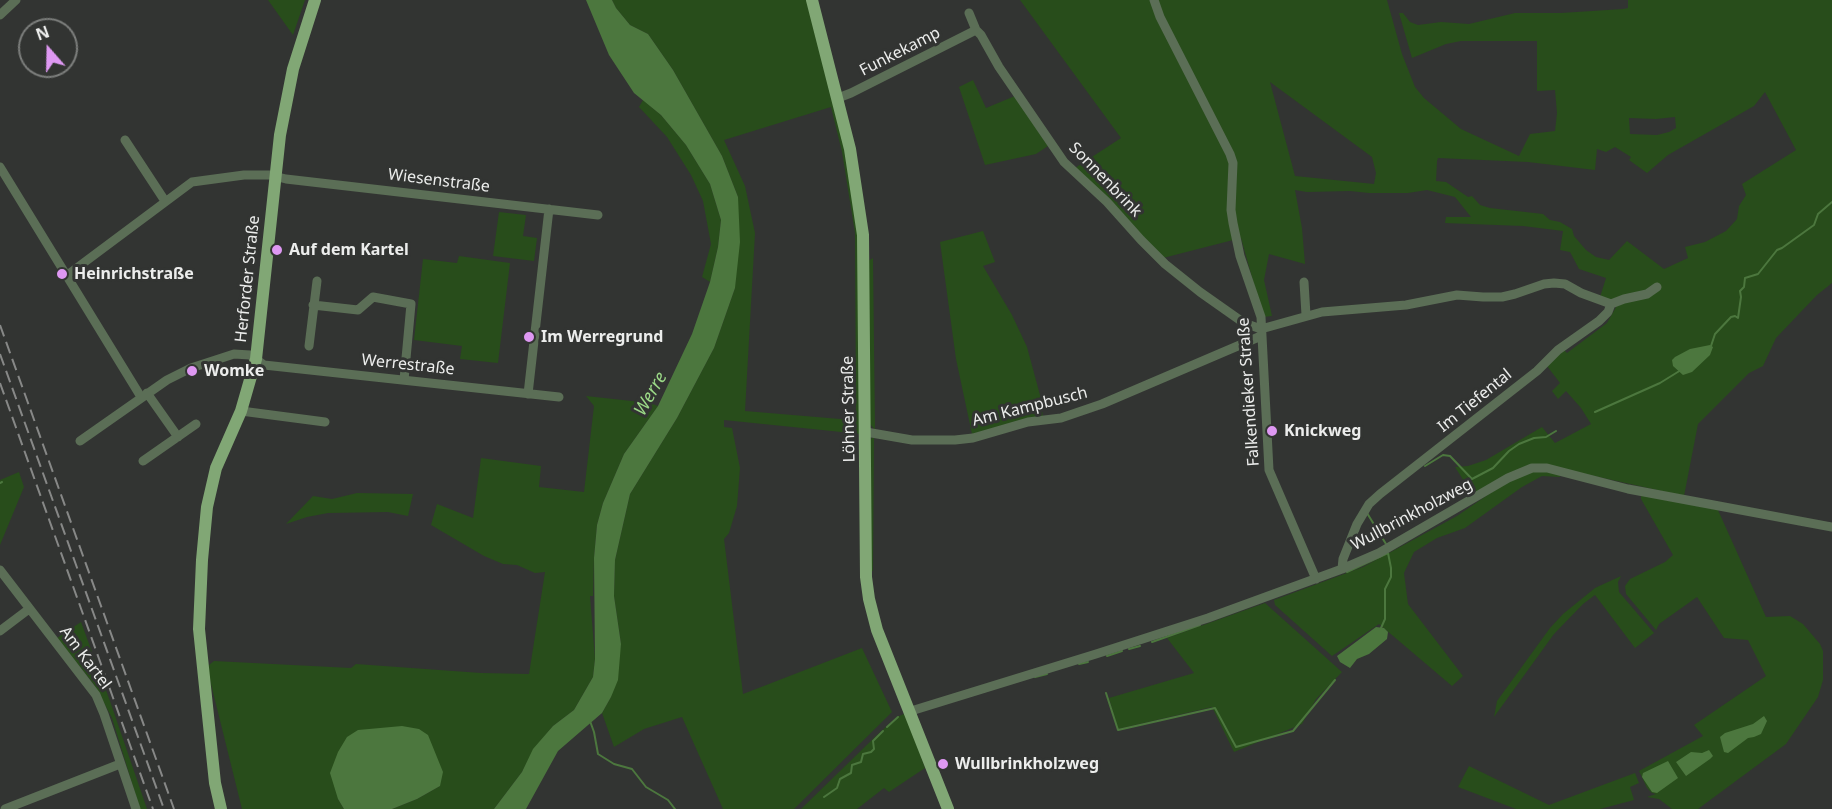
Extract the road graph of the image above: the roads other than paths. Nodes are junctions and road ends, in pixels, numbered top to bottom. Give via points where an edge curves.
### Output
1 (16, 0) edge
2 (315, 0) edge
3 (812, 0) edge
4 (1154, 0) edge
5 (969, 13) dead end
6 (0, 15) edge
7 (976, 30) junction
8 (838, 98) junction
9 (125, 140) dead end
10 (0, 167) edge
11 (276, 176) junction
12 (165, 201) junction
13 (549, 209) junction
14 (598, 215) dead end
15 (66, 276) junction
16 (317, 281) dead end
17 (1304, 282) dead end
18 (1657, 287) dead end
19 (1611, 304) junction
20 (313, 305) junction
21 (1306, 315) junction
22 (1261, 332) junction
23 (309, 346) dead end
24 (256, 359) junction
25 (404, 380) junction
26 (528, 394) junction
27 (144, 395) junction
28 (559, 397) dead end
29 (241, 411) junction
30 (325, 422) dead end
31 (195, 424) dead end
32 (866, 432) junction
33 (178, 437) junction
34 (80, 441) dead end
35 (143, 461) dead end
36 (1832, 527) edge
37 (1342, 569) junction
38 (0, 570) edge
39 (1316, 579) junction
40 (29, 609) junction
41 (0, 632) edge
42 (910, 711) junction
43 (120, 764) junction
44 (34, 798) junction
45 (5, 809) edge
46 (31, 809) edge
47 (136, 809) edge
48 (221, 809) edge
49 (948, 809) edge

1 - 6 street
2 - 11 main road, Herforder Straße via 286,97
3 - 8 main road, Löhner Straße
4 - 22 street, Falkendieker Straße via 1233,163 1233,223 1261,318
5 - 7 street, Sonnenbrink
7 - 8 street, Funkekamp
7 - 22 street, Sonnenbrink via 1064,162 1165,264
8 - 32 main road, Löhner Straße via 863,235
9 - 12 street
10 - 15 street
11 - 12 street via 244,175 192,182
11 - 13 street, Wiesenstraße
11 - 24 main road, Herforder Straße
12 - 15 street
13 - 14 street, Wiesenstraße
13 - 26 street
15 - 27 street
16 - 20 street
17 - 21 street
18 - 19 street via 1647,294
19 - 21 street via 1554,283 1502,297 1456,295 1406,305
19 - 37 street, Im Tiefental via 1599,321 1369,504 1357,524
20 - 23 street
20 - 25 street via 358,310 373,297 411,304
21 - 22 street
22 - 32 street, Am Kampbusch via 1102,404 1061,418 955,440 912,440
22 - 39 street, Falkendieker Straße via 1269,470
24 - 25 street, Werrestraße via 264,365
24 - 27 street via 243,354 224,356 175,376
24 - 29 main road, Herforder Straße
25 - 26 street, Werrestraße
26 - 28 street, Werrestraße
27 - 33 street
27 - 34 street
29 - 30 street
29 - 48 main road, Herforder Straße via 210,486 202,560 201,658
31 - 33 street
32 - 42 main road, Löhner Straße via 869,599 877,630
33 - 35 street
36 - 37 street, Wullbrinkholzweg via 1532,468 1379,553
37 - 39 street, Wullbrinkholzweg
38 - 40 street, Am Kartel
39 - 42 street, Wullbrinkholzweg via 1107,651
40 - 41 street
40 - 43 street, Am Kartel via 96,695
42 - 49 main road, Löhner Straße
43 - 44 street
43 - 47 street, Am Kartel
44 - 45 street
44 - 46 street

